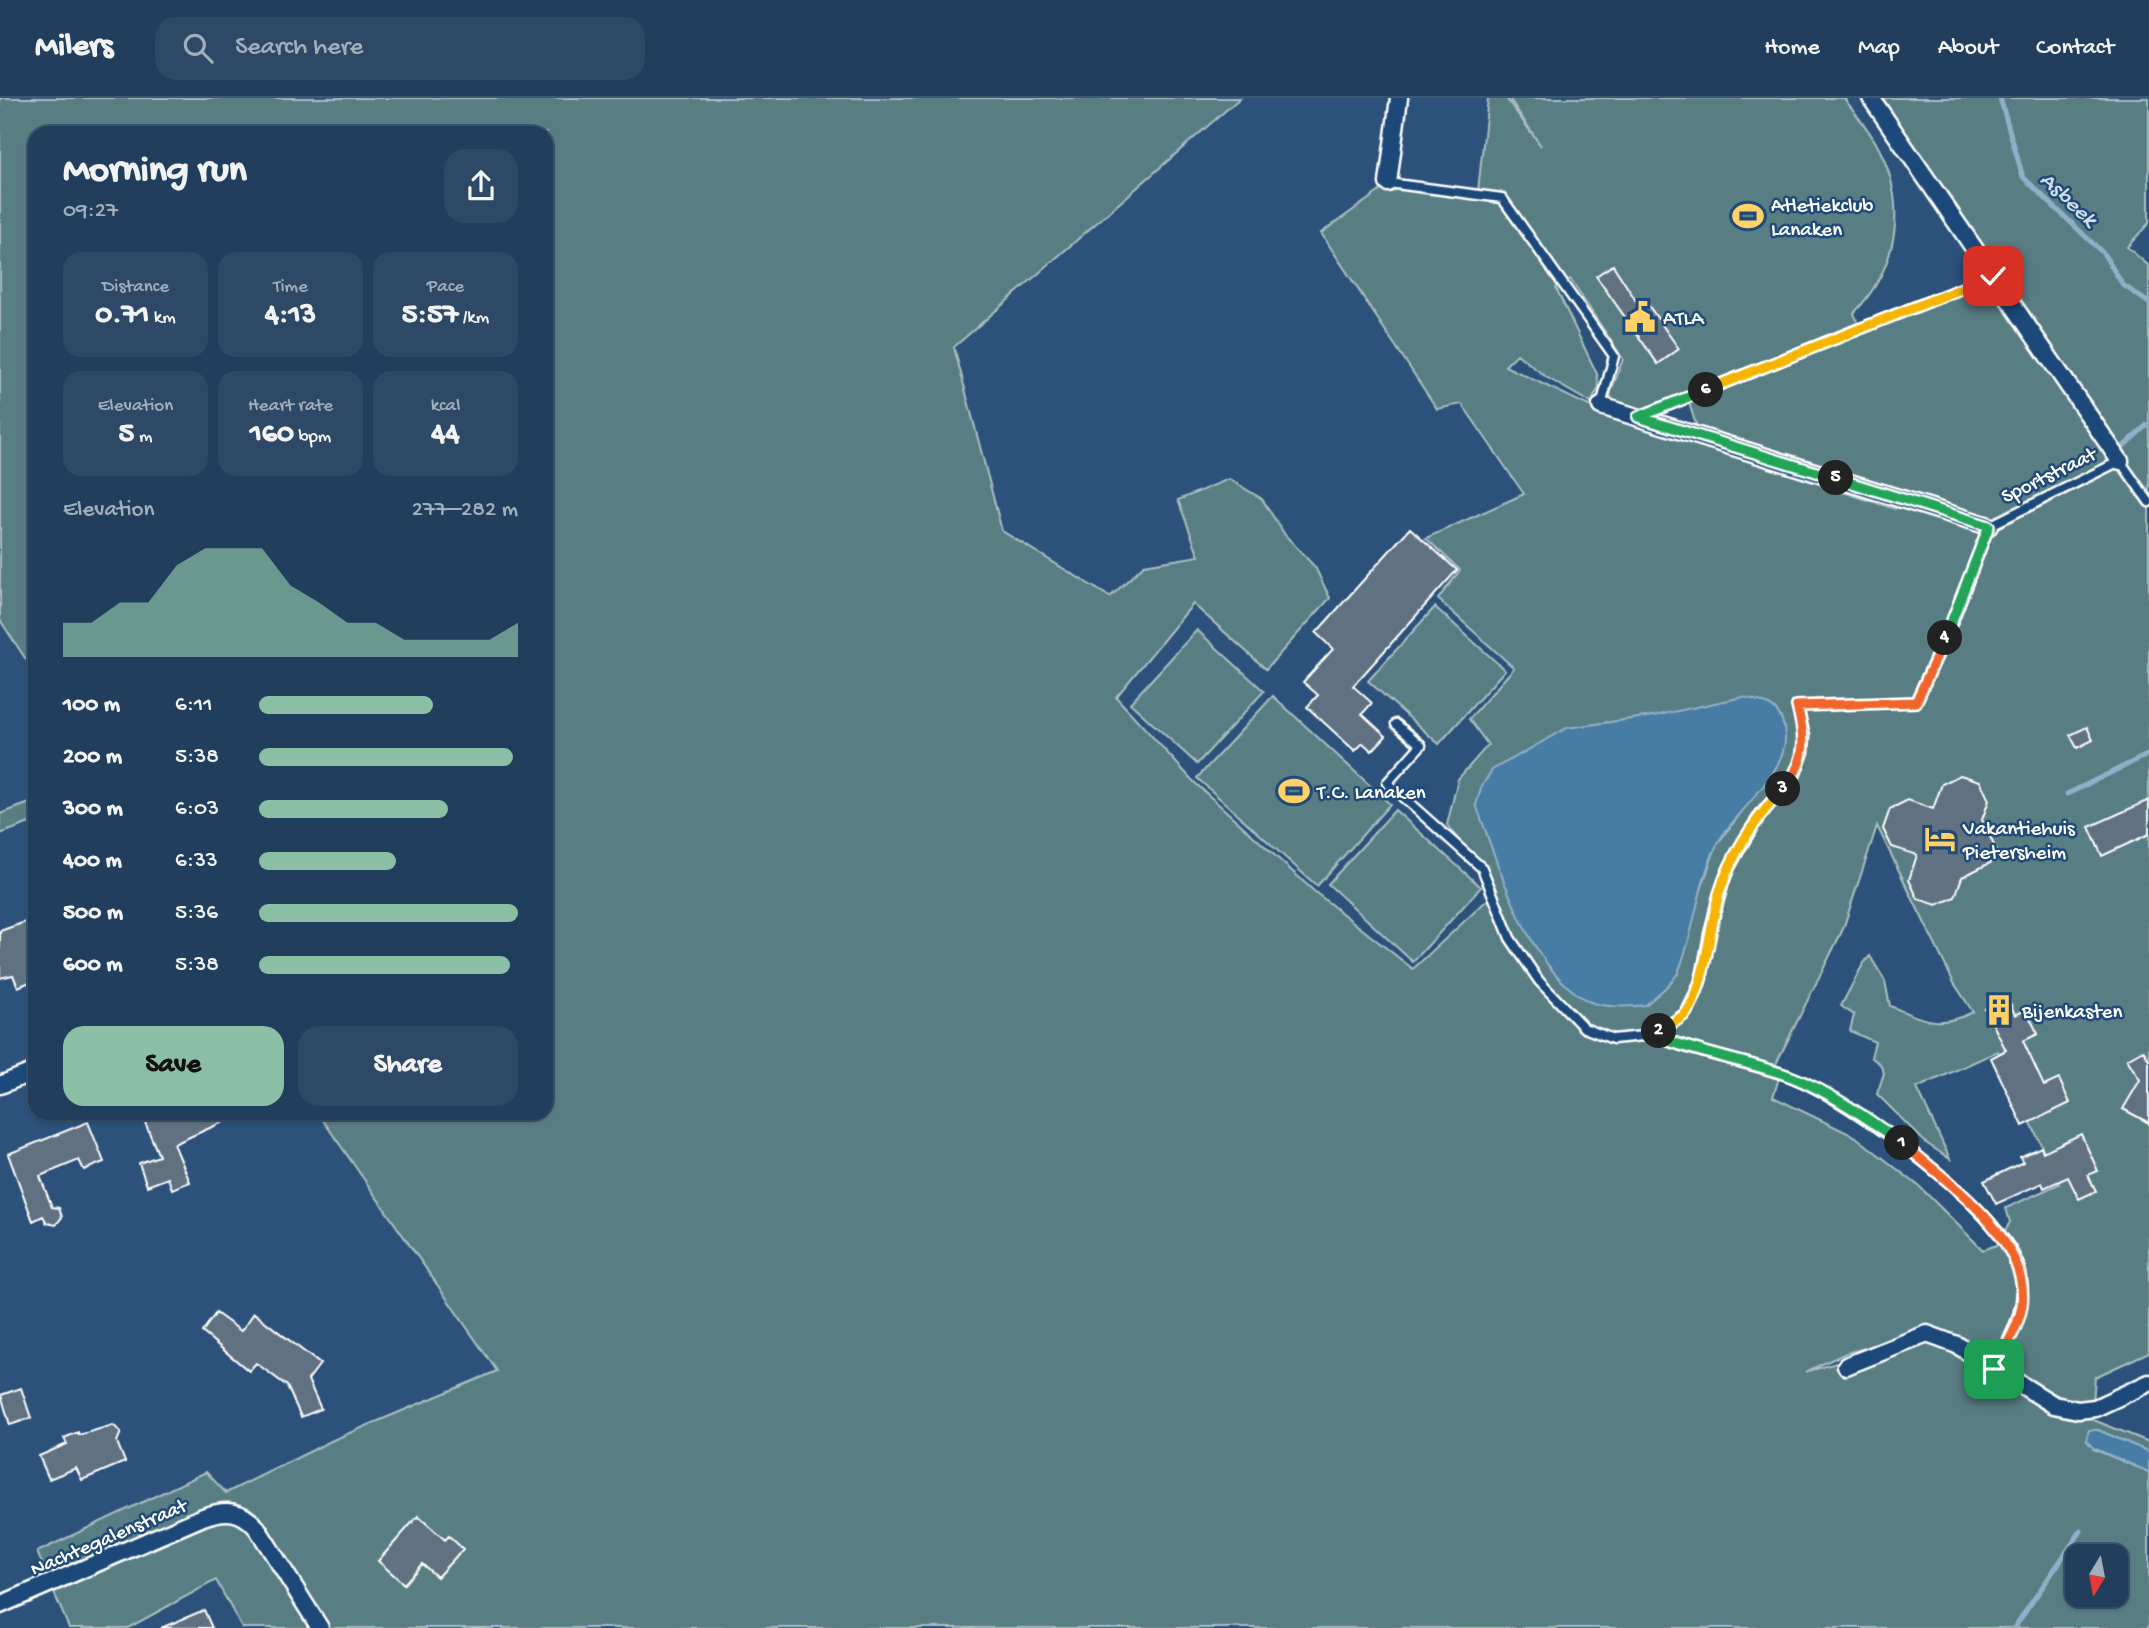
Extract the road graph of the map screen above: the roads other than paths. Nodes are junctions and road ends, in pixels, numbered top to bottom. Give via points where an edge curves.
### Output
1 (1399, 98) edge
2 (1871, 98) edge
3 (1388, 183) joint
4 (1993, 276) junction
5 (1601, 406) joint
6 (1638, 417) junction
7 (2120, 461) junction
8 (2149, 502) edge
9 (1989, 526) junction
10 (1396, 724) dead end
11 (1654, 1035) junction
12 (28, 1073) edge
13 (0, 1085) edge
14 (1846, 1366) dead end
15 (1994, 1369) junction
16 (2149, 1383) edge
17 (0, 1605) edge
18 (320, 1628) edge

1 - 3 street
2 - 4 street, Sportstraat
3 - 5 lane via 1502,198 1614,356
4 - 6 lane
4 - 7 street, Sportstraat
5 - 6 street
6 - 9 street
7 - 8 lane
7 - 9 lane, Sportstraat
9 - 11 lane, Sportstraat via 1916,702 1797,706 1805,735 1795,776 1760,814 1727,872 1701,980 1686,1013
10 - 11 lane via 1421,745 1387,783 1482,869 1510,938 1539,981 1584,1028 1613,1039
11 - 15 lane via 1688,1050 1793,1077 1835,1098 1903,1144 1998,1230 2021,1271 2022,1306
12 - 13 street
14 - 15 street via 1927,1334 1957,1345
15 - 16 street via 2054,1405 2078,1410 2095,1408
17 - 18 street, Nachtegalenstraat via 203,1517 235,1511 257,1528

